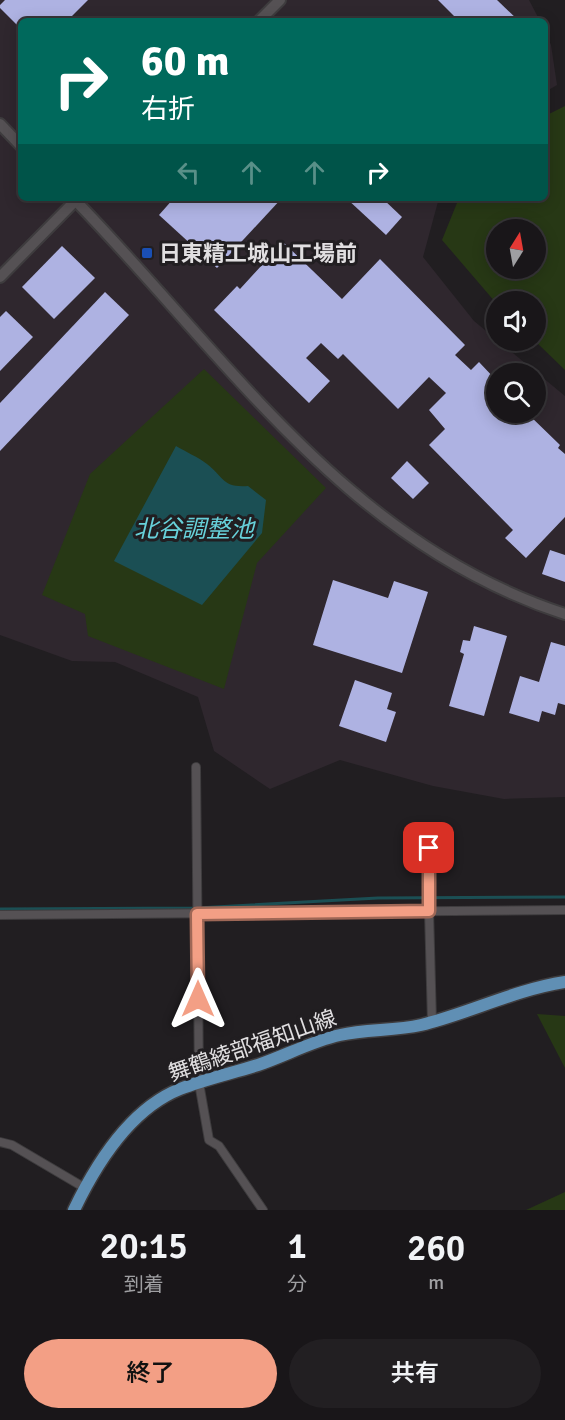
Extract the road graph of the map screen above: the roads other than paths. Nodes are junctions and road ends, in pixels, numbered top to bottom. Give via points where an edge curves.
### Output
1 (280, 0) edge
2 (262, 18) edge
3 (0, 124) edge
4 (18, 143) edge
5 (73, 201) edge
6 (77, 201) edge
7 (0, 277) edge
8 (565, 614) edge
9 (196, 768) dead end
10 (430, 827) dead end
11 (565, 910) edge
12 (429, 911) junction
13 (197, 914) junction
14 (0, 915) edge
15 (565, 982) edge
16 (432, 1022) junction
17 (199, 1083) junction
18 (0, 1142) edge
19 (85, 1188) junction
20 (74, 1210) edge
21 (263, 1210) edge

1 - 2 street
3 - 4 street
5 - 7 street
6 - 8 street via 284,430 364,503 421,545 471,574
9 - 13 street
10 - 12 street
11 - 12 street
12 - 13 street
12 - 16 street
13 - 14 street
13 - 17 street
15 - 16 main road, 舞鶴綾部福知山線 via 521,991
16 - 17 main road, 舞鶴綾部福知山線 via 338,1036
17 - 19 main road, 舞鶴綾部福知山線 via 180,1089 142,1112
17 - 21 street via 209,1140 219,1146
18 - 19 street via 12,1145
19 - 20 main road, 舞鶴綾部福知山線

